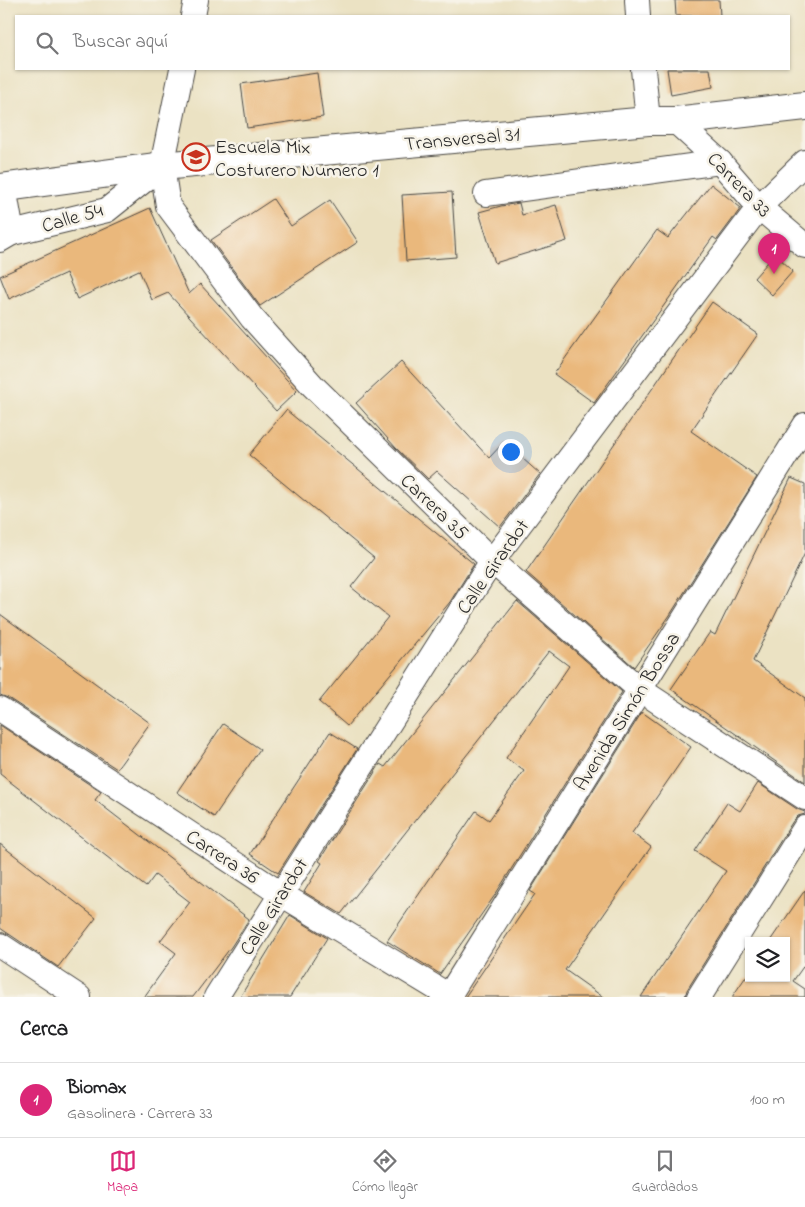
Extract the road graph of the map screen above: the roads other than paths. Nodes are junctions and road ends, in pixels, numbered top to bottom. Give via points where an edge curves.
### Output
1 (196, 0) edge
2 (636, 0) edge
3 (193, 15) edge
4 (638, 15) edge
5 (182, 70) edge
6 (643, 70) edge
7 (805, 104) edge
8 (676, 120) junction
9 (648, 121) junction
10 (720, 162) junction
11 (805, 162) edge
12 (162, 166) junction
13 (2, 188) edge
14 (486, 194) dead end
15 (759, 207) junction
16 (6, 237) edge
17 (805, 246) edge
18 (805, 425) edge
19 (492, 561) junction
20 (639, 689) junction
21 (0, 709) edge
22 (805, 798) edge
23 (805, 828) edge
24 (281, 894) junction
25 (0, 946) edge
26 (79, 997) edge
27 (216, 997) edge
28 (449, 997) edge
29 (699, 997) edge

1 - 3 street
2 - 4 street
5 - 12 street
6 - 9 street
7 - 8 street, Transversal 31
8 - 9 street, Transversal 31
8 - 10 street, Carrera 33
9 - 12 street, Transversal 31
10 - 14 street
10 - 15 street, Carrera 33
11 - 15 street, Calle Girardot
12 - 13 street, Transversal 31
12 - 16 street, Calle 54 via 107,210
12 - 19 street, Carrera 35 via 168,206 252,318 313,386
13 - 16 street
15 - 17 street, Carrera 33
15 - 19 street, Calle Girardot
18 - 20 street, Avenida Simón Bossa
19 - 20 street, Carrera 35
19 - 24 street, Calle Girardot
20 - 22 street, Carrera 35
20 - 28 street, Avenida Simón Bossa
21 - 24 street, Carrera 36
23 - 29 street
24 - 27 street, Calle Girardot
24 - 28 street, Carrera 36
25 - 26 street

